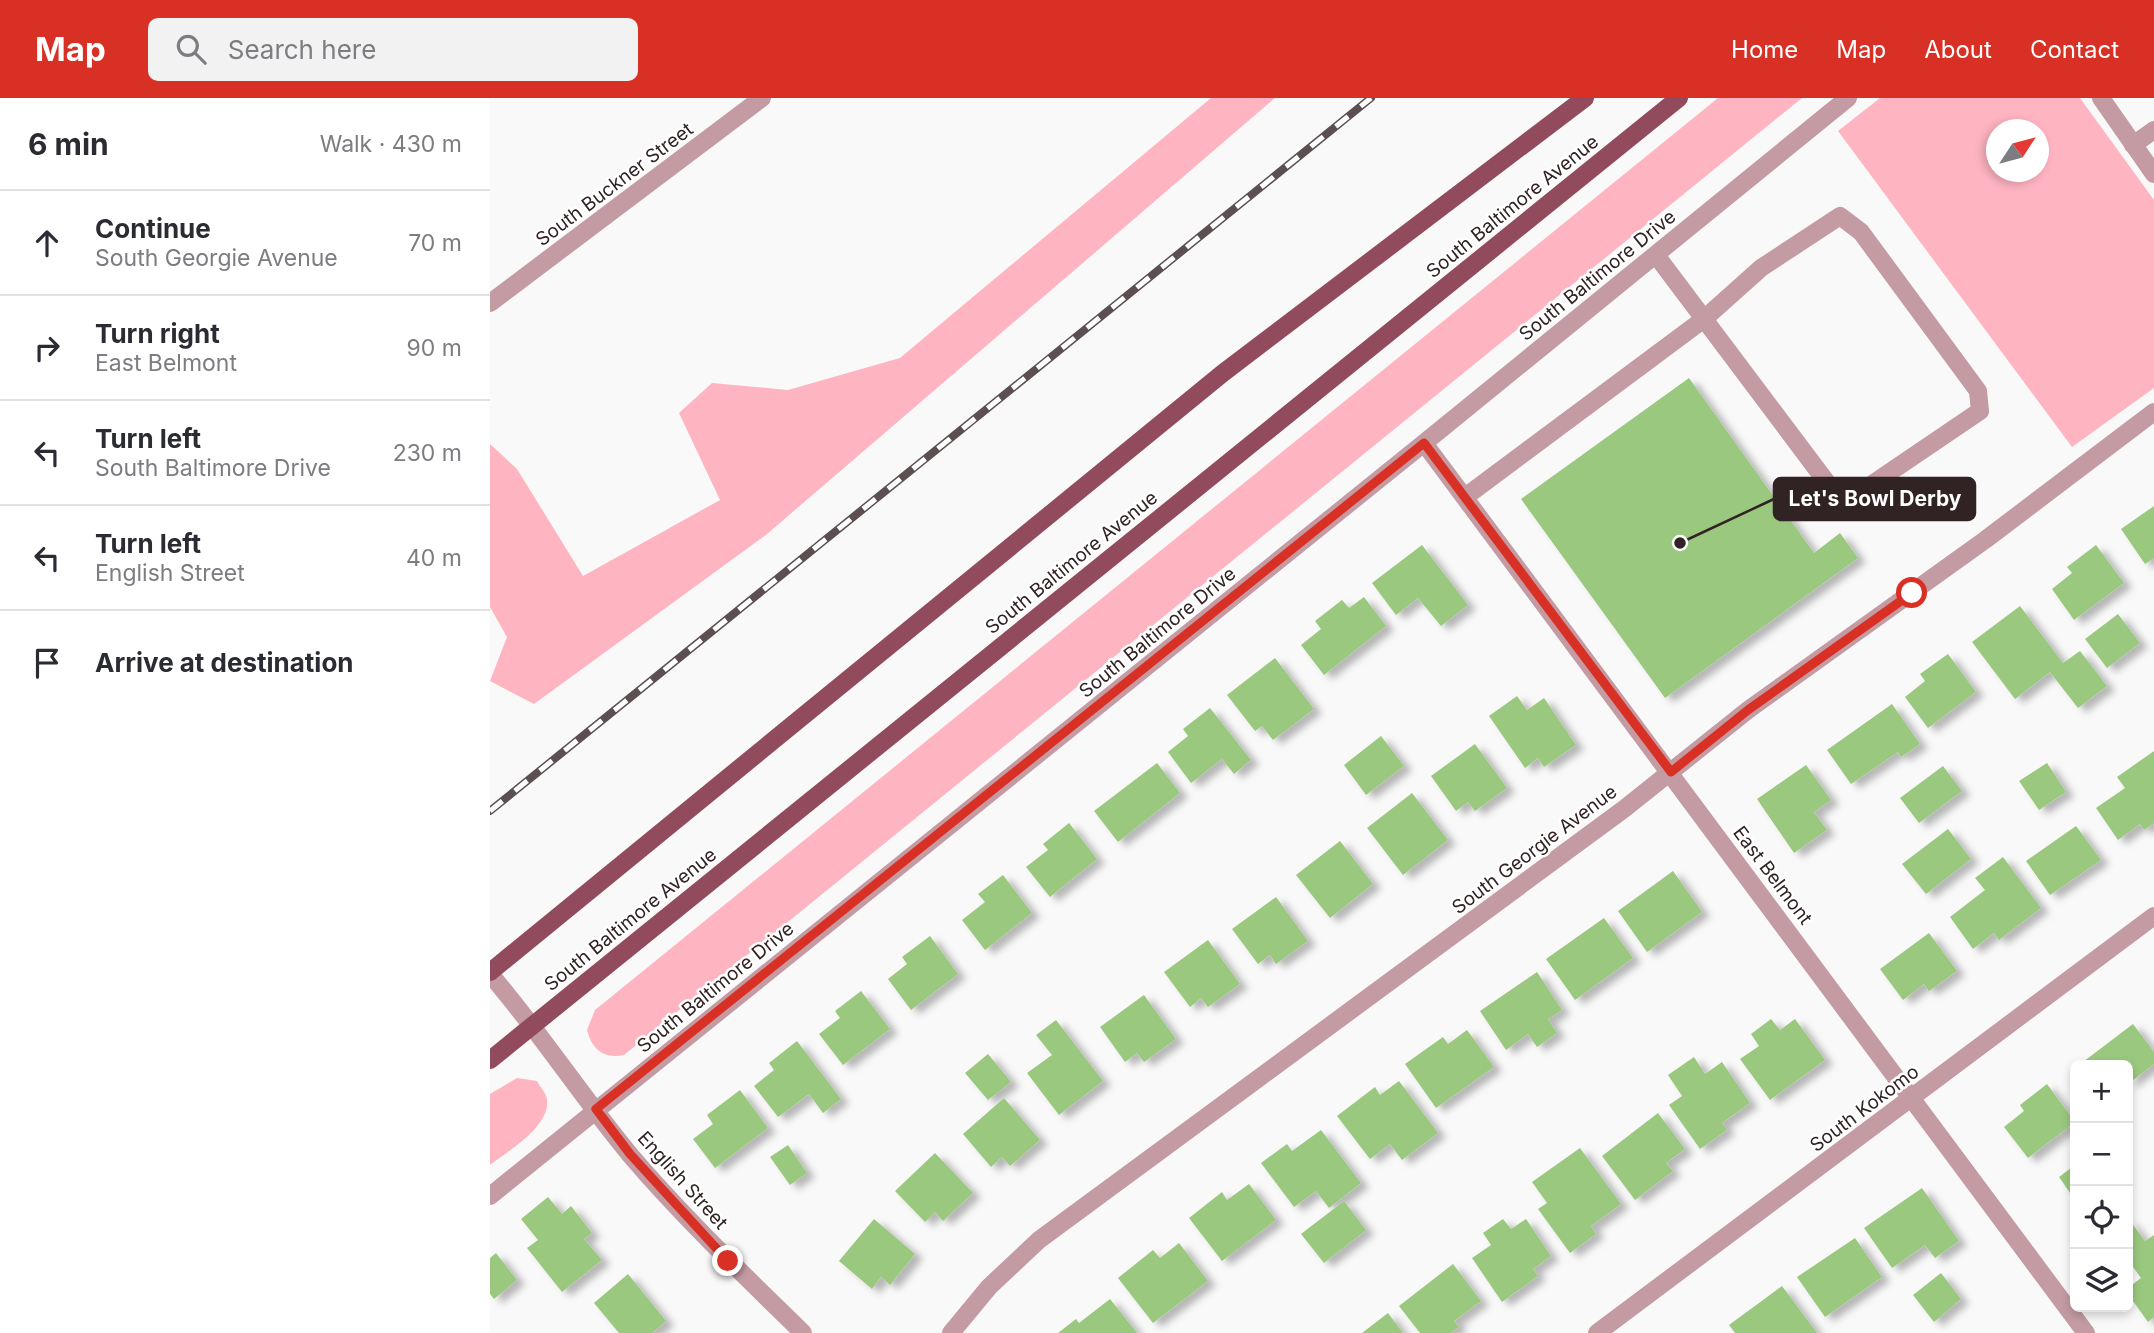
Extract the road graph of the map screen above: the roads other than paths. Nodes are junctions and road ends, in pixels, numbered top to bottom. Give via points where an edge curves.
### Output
1 (762, 98) edge
2 (1585, 98) edge
3 (1679, 98) edge
4 (1847, 98) edge
5 (2101, 98) edge
6 (2154, 130) edge
7 (2133, 145) junction
8 (2154, 174) edge
9 (1656, 254) junction
10 (490, 303) edge
11 (1704, 319) junction
12 (2154, 412) edge
13 (1424, 443) junction
14 (1465, 497) junction
15 (1671, 772) junction
16 (2154, 916) edge
17 (490, 973) edge
18 (533, 1025) junction
19 (490, 1060) edge
20 (1912, 1099) junction
21 (596, 1109) junction
22 (490, 1196) edge
23 (803, 1333) edge
24 (951, 1333) edge
25 (1597, 1333) edge
26 (2086, 1333) edge

1 - 10 street, South Buckner Street
2 - 17 main road, South Baltimore Avenue via 1223,373
3 - 18 main road, South Baltimore Avenue
4 - 9 street, South Baltimore Drive
5 - 7 street
6 - 7 street
7 - 8 street
9 - 11 street
9 - 13 street, South Baltimore Drive
11 - 11 street via 1843,504 1980,411 1978,391 1861,232 1840,216 1761,268
11 - 14 street
12 - 15 street, South Georgie Avenue via 1748,710
13 - 14 street, East Belmont
13 - 21 street, South Baltimore Drive
14 - 15 street, East Belmont
15 - 20 street, East Belmont
15 - 24 street, South Georgie Avenue via 1039,1240 989,1287
16 - 20 street, South Kokomo
17 - 18 street, English Street
18 - 19 main road, South Baltimore Avenue
18 - 21 street, English Street
20 - 25 street, South Kokomo
20 - 26 street, East Belmont
21 - 22 street, South Baltimore Drive
21 - 23 street, English Street via 699,1231

